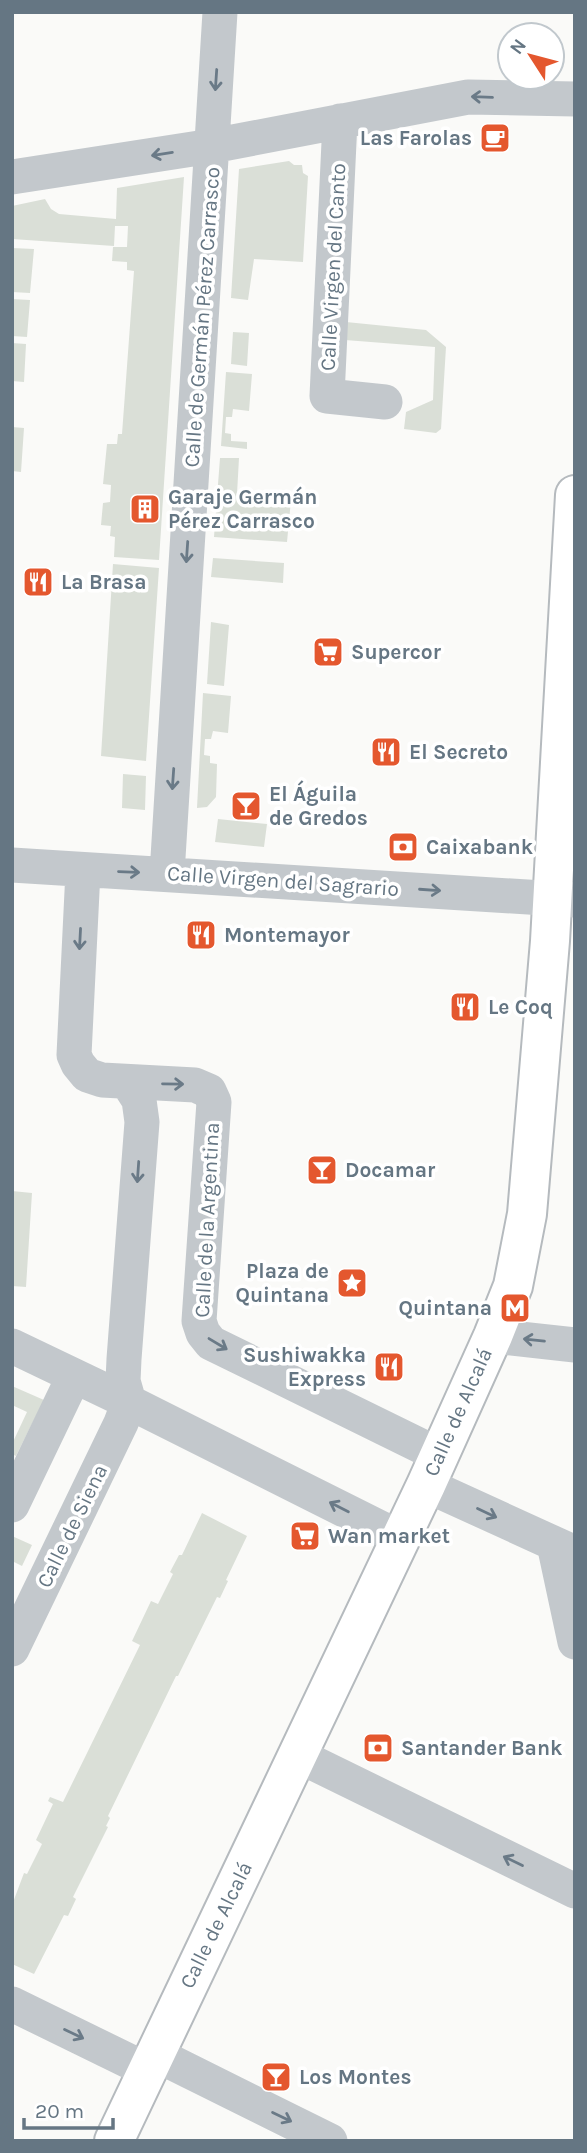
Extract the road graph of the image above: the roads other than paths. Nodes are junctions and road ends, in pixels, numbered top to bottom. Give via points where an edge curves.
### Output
1 (220, 12) edge
2 (575, 99) edge
3 (340, 121) junction
4 (212, 146) junction
5 (12, 177) edge
6 (386, 402) dead end
7 (574, 504) edge
8 (12, 865) edge
9 (83, 871) junction
10 (167, 874) junction
11 (564, 900) edge
12 (128, 1083) junction
13 (494, 1336) junction
14 (575, 1345) edge
15 (12, 1346) edge
16 (75, 1376) junction
17 (129, 1402) junction
18 (432, 1470) junction
19 (12, 1505) edge
20 (400, 1538) junction
21 (564, 1549) edge
22 (575, 1642) edge
23 (12, 1649) edge
24 (297, 1755) junction
25 (575, 1891) edge
26 (12, 2004) edge
27 (151, 2062) junction
28 (114, 2141) edge
29 (330, 2141) edge

1 -> 4 street, Calle de Germán Pérez Carrasco
2 -> 3 street via 468,97
3 - 4 street
3 - 6 street, Calle Virgen del Canto via 327,396
4 -> 5 street
4 -> 10 street, Calle de Germán Pérez Carrasco
7 - 11 main road, Calle de Alcalá
8 - 9 street, Calle Virgen del Sagrario
9 -> 10 street, Calle Virgen del Sagrario
9 -> 12 street, Calle de la Argentina via 74,1055 87,1075
10 -> 11 street, Calle Virgen del Sagrario
11 - 13 main road, Calle de Alcalá via 527,1214 513,1286
12 -> 17 street via 139,1100 142,1122 124,1359 123,1381
12 -> 18 street, Calle de la Argentina via 195,1085 209,1091 215,1102 199,1321 203,1334 211,1343
14 -> 13 street
13 - 18 main road, Calle de Alcalá
15 - 16 street
16 - 17 street
16 - 19 street
20 -> 17 street
17 - 23 street, Calle de Siena
18 - 20 main road, Calle de Alcalá
18 -> 21 street
20 - 24 main road, Calle de Alcalá
21 - 22 street
25 -> 24 street
24 - 27 main road, Calle de Alcalá
26 -> 27 street
27 - 28 main road, Calle de Alcalá
27 -> 29 street

